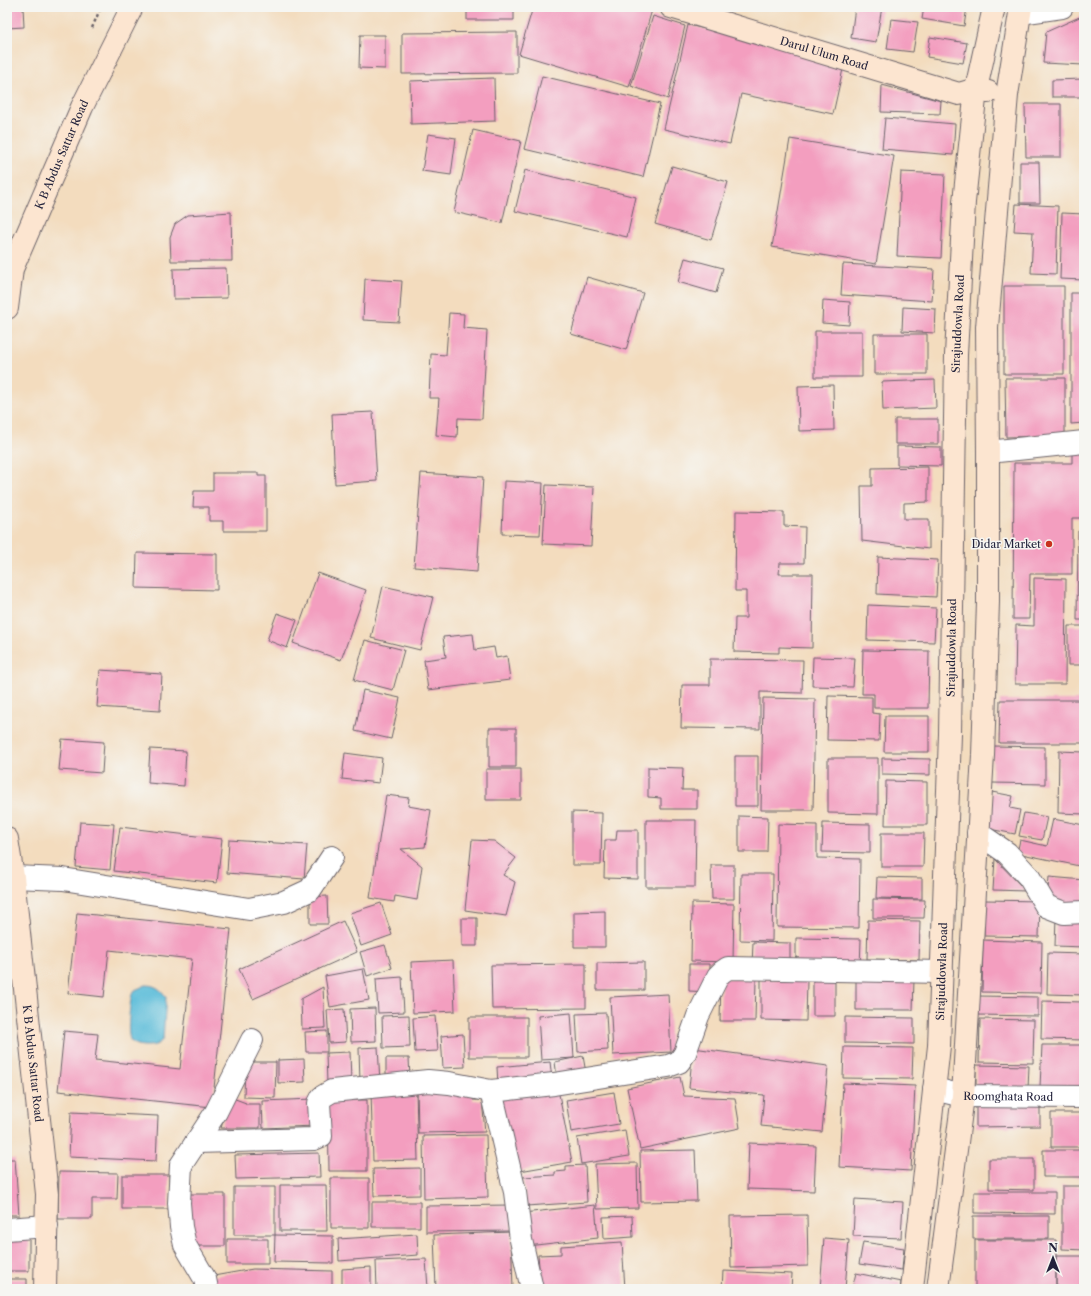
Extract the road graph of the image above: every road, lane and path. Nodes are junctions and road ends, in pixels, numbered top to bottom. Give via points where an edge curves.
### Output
1 (132, 7) edge
2 (671, 7) edge
3 (994, 7) edge
4 (1062, 7) edge
5 (1020, 10) edge
6 (976, 89) junction
7 (1007, 95) junction
8 (7, 308) edge
9 (1084, 442) edge
10 (988, 452) junction
11 (978, 833) junction
12 (7, 838) edge
13 (332, 856) dead end
14 (13, 877) junction
15 (1084, 912) edge
16 (942, 972) junction
17 (252, 1040) dead end
18 (934, 1090) junction
19 (491, 1091) junction
20 (963, 1096) junction
21 (1084, 1097) edge
22 (196, 1142) junction
23 (47, 1226) junction
24 (7, 1229) edge
25 (45, 1289) edge
26 (207, 1289) edge
27 (532, 1289) edge
28 (912, 1289) edge
29 (938, 1289) edge

1 - 8 main road, K B Abdus Sattar Road via 82,107 12,269
2 - 6 main road, Darul Ulum Road via 958,94
3 - 6 main road, Sirajuddowla Road
4 - 5 street
5 - 7 main road
6 - 7 main road
6 - 16 main road, Sirajuddowla Road via 964,202 956,355 950,717
7 - 10 main road via 987,327
9 - 10 street
10 - 11 main road via 987,618
11 - 15 street via 1007,853 1029,876 1046,906 1064,913
11 - 20 main road
12 - 14 main road, K B Abdus Sattar Road
13 - 14 street via 310,890 284,902 249,909 63,879
14 - 23 main road, K B Abdus Sattar Road via 47,1194
16 - 18 main road, Sirajuddowla Road via 939,1046
16 - 19 street via 728,968 718,976 679,1062 668,1066 554,1084
17 - 22 street via 216,1112
18 - 20 street, Roomghata Road
18 - 28 main road, Sirajuddowla Road
19 - 22 street via 428,1081 332,1091 322,1097 319,1103 320,1136 314,1139
19 - 27 street via 515,1192 521,1240
20 - 21 street, Roomghata Road
20 - 29 main road
22 - 26 street via 181,1165 179,1203 185,1245 205,1279
23 - 24 street
23 - 25 main road, K B Abdus Sattar Road

